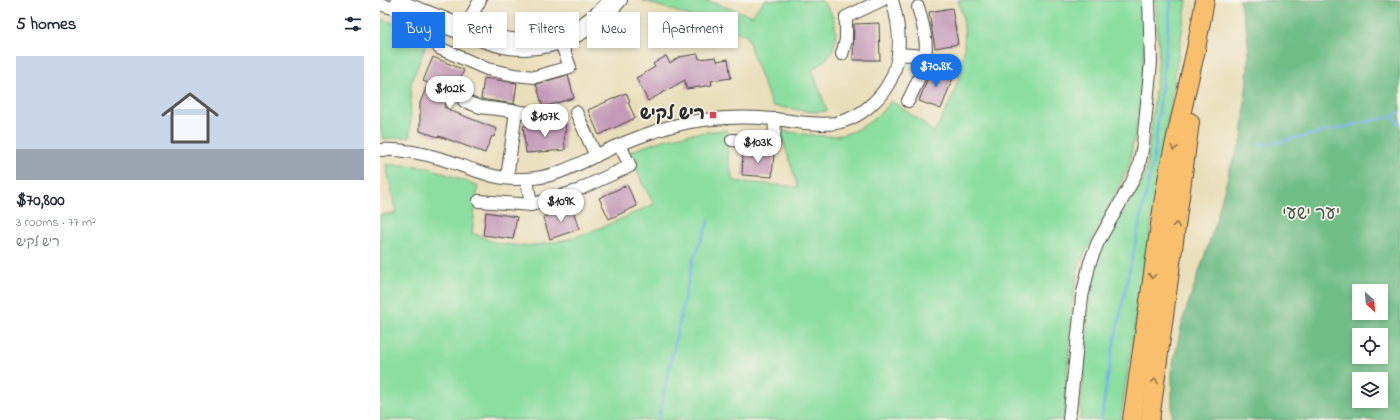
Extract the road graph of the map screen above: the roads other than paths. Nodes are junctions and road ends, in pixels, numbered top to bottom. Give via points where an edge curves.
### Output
1 (397, 0) edge
2 (480, 0) edge
3 (609, 0) edge
4 (622, 0) edge
5 (882, 0) edge
6 (892, 0) edge
7 (1149, 0) edge
8 (1206, 0) edge
9 (380, 4) edge
10 (918, 7) dead end
11 (474, 12) edge
12 (453, 25) edge
13 (453, 27) edge
14 (579, 35) edge
15 (507, 38) edge
16 (507, 47) edge
17 (439, 48) dead end
18 (538, 48) edge
19 (563, 48) edge
20 (842, 54) dead end
21 (898, 54) junction
22 (925, 56) junction
23 (464, 101) dead end
24 (908, 101) dead end
25 (516, 111) junction
26 (576, 112) dead end
27 (530, 113) dead end
28 (775, 119) junction
29 (732, 140) dead end
30 (620, 145) junction
31 (380, 150) edge
32 (596, 156) junction
33 (507, 178) junction
34 (527, 179) junction
35 (479, 201) dead end
36 (531, 205) junction
37 (1070, 420) edge
38 (1132, 420) edge
39 (1150, 420) edge

1 - 12 street
2 - 11 street
3 - 15 street via 592,17 570,31 540,39
4 - 14 street via 596,25
5 - 20 street via 846,17 846,40
6 - 21 street via 899,29
7 - 37 street via 1151,62 1139,166 1090,262 1082,297
8 -> 38 highway via 1160,218
39 -> 8 highway
9 - 13 street
10 - 22 street via 924,33
16 - 18 street
17 - 19 street via 491,70 535,77 570,67
21 - 22 street
21 - 28 street via 896,69 882,94 856,116 837,123 825,124
22 - 24 street via 921,73
23 - 25 street via 480,107
25 - 27 street
25 - 33 street
26 - 32 street
28 - 29 street via 774,144
28 - 30 street via 708,119 665,128
30 - 32 street
30 - 36 street via 630,166 580,190
31 - 33 street via 425,154 478,172
32 - 34 street via 562,172
33 - 34 street
34 - 36 street
35 - 36 street

